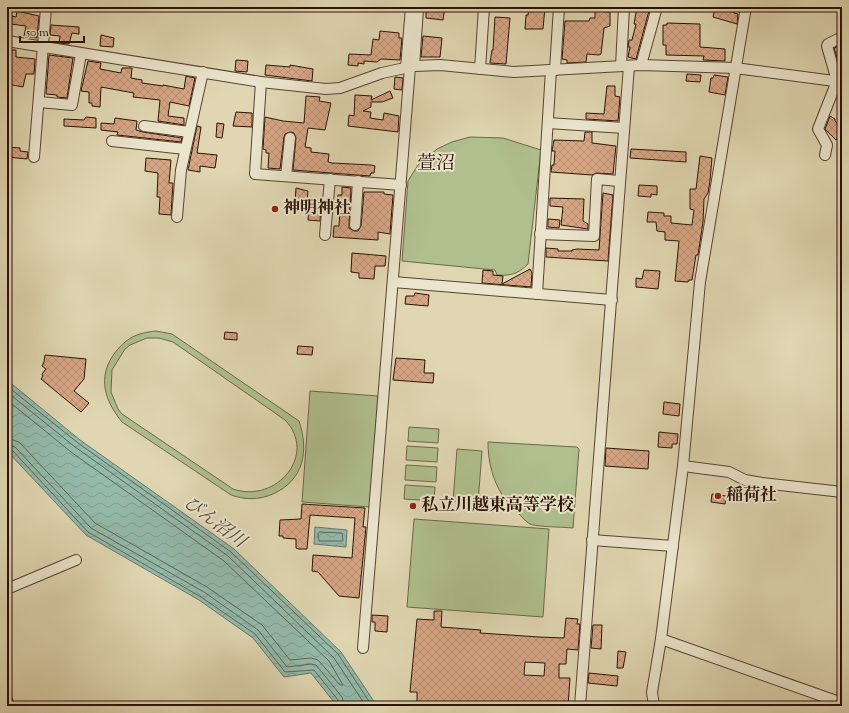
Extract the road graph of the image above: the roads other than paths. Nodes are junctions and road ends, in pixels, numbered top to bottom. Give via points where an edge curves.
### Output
1 (411, 7) edge
2 (418, 7) edge
3 (484, 7) edge
4 (559, 7) edge
5 (624, 7) edge
6 (657, 7) edge
7 (746, 7) edge
8 (46, 8) edge
9 (842, 37) edge
10 (412, 41) junction
11 (7, 42) edge
12 (43, 48) junction
13 (81, 54) junction
14 (641, 65) junction
15 (625, 66) junction
16 (410, 67) junction
17 (480, 68) junction
18 (735, 68) junction
19 (553, 70) junction
20 (203, 72) junction
21 (261, 82) junction
22 (839, 82) edge
23 (39, 102) junction
24 (548, 123) junction
25 (144, 126) dead end
26 (624, 128) junction
27 (189, 132) junction
28 (290, 138) dead end
29 (112, 141) dead end
30 (185, 149) junction
31 (825, 155) dead end
32 (34, 157) dead end
33 (286, 176) junction
34 (330, 179) junction
35 (358, 181) junction
36 (619, 181) junction
37 (401, 185) junction
38 (177, 217) dead end
39 (355, 225) dead end
40 (540, 234) junction
41 (325, 235) dead end
42 (393, 282) junction
43 (537, 294) junction
44 (612, 300) junction
45 (683, 466) junction
46 (842, 492) edge
47 (592, 540) junction
48 (673, 546) junction
49 (76, 560) dead end
50 (7, 589) edge
51 (661, 639) junction
52 (363, 648) dead end
53 (7, 700) edge
54 (842, 703) edge
55 (10, 706) edge
56 (580, 706) edge
57 (654, 706) edge

1 - 10 street
2 - 10 street
3 - 17 street
4 - 19 street
5 - 15 street
6 - 14 street
7 - 18 street
8 - 12 street
9 - 22 street via 827,46
10 - 16 street
11 - 12 street
12 - 13 street
12 - 23 street
13 - 20 street
13 - 23 street via 72,104
14 - 15 street
14 - 18 street
15 - 19 street
15 - 26 street
16 - 17 street via 440,65
16 - 21 street via 333,89
16 - 37 street
17 - 19 street via 514,72
18 - 22 street
18 - 45 street via 700,282
19 - 24 street
20 - 21 street
20 - 27 street
21 - 33 street via 255,174
22 - 31 street via 818,129 827,145
23 - 32 street
24 - 26 street
24 - 40 street
25 - 27 street
26 - 36 street
27 - 30 street
28 - 33 street
29 - 30 street
30 - 38 street
33 - 34 street
34 - 35 street
34 - 41 street
35 - 37 street
35 - 39 street
36 - 40 street via 597,179 594,236
36 - 44 street
37 - 42 street
40 - 43 street
42 - 43 street
42 - 52 street
43 - 44 street
44 - 47 street
45 - 46 street via 729,472 745,480 762,483
45 - 48 street
47 - 48 street
47 - 56 street
48 - 51 street
49 - 50 street
51 - 54 street
51 - 57 street via 652,692
53 - 55 street

